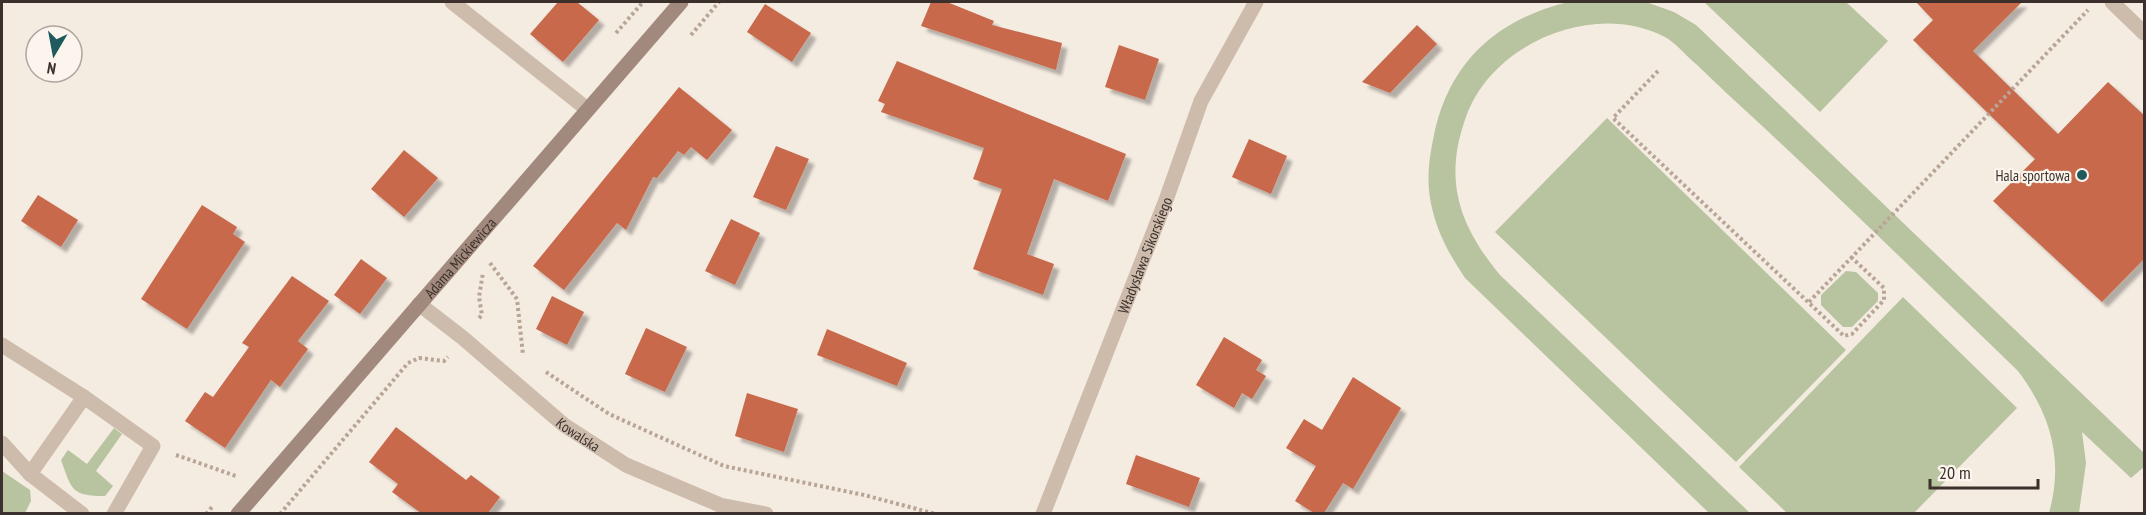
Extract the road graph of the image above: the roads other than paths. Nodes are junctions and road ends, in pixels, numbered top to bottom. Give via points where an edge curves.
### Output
1 (452, 2) edge
2 (681, 2) edge
3 (1256, 2) edge
4 (2112, 2) edge
5 (2145, 33) edge
6 (587, 109) junction
7 (419, 304) junction
8 (2, 345) edge
9 (84, 397) junction
10 (2, 443) edge
11 (30, 474) junction
12 (82, 513) edge
13 (114, 513) edge
14 (237, 513) edge
15 (766, 513) edge
16 (1043, 513) edge

1 - 6 street
2 - 6 main road, Adama Mickiewicza
3 - 16 street, Władysława Sikorskiego via 1201,101
4 - 5 street
6 - 7 main road, Adama Mickiewicza
7 - 14 main road, Adama Mickiewicza
7 - 15 street, Kowalska via 564,425 626,465 720,505
8 - 9 street
9 - 11 street
9 - 13 street via 153,446
10 - 11 street
11 - 12 street

